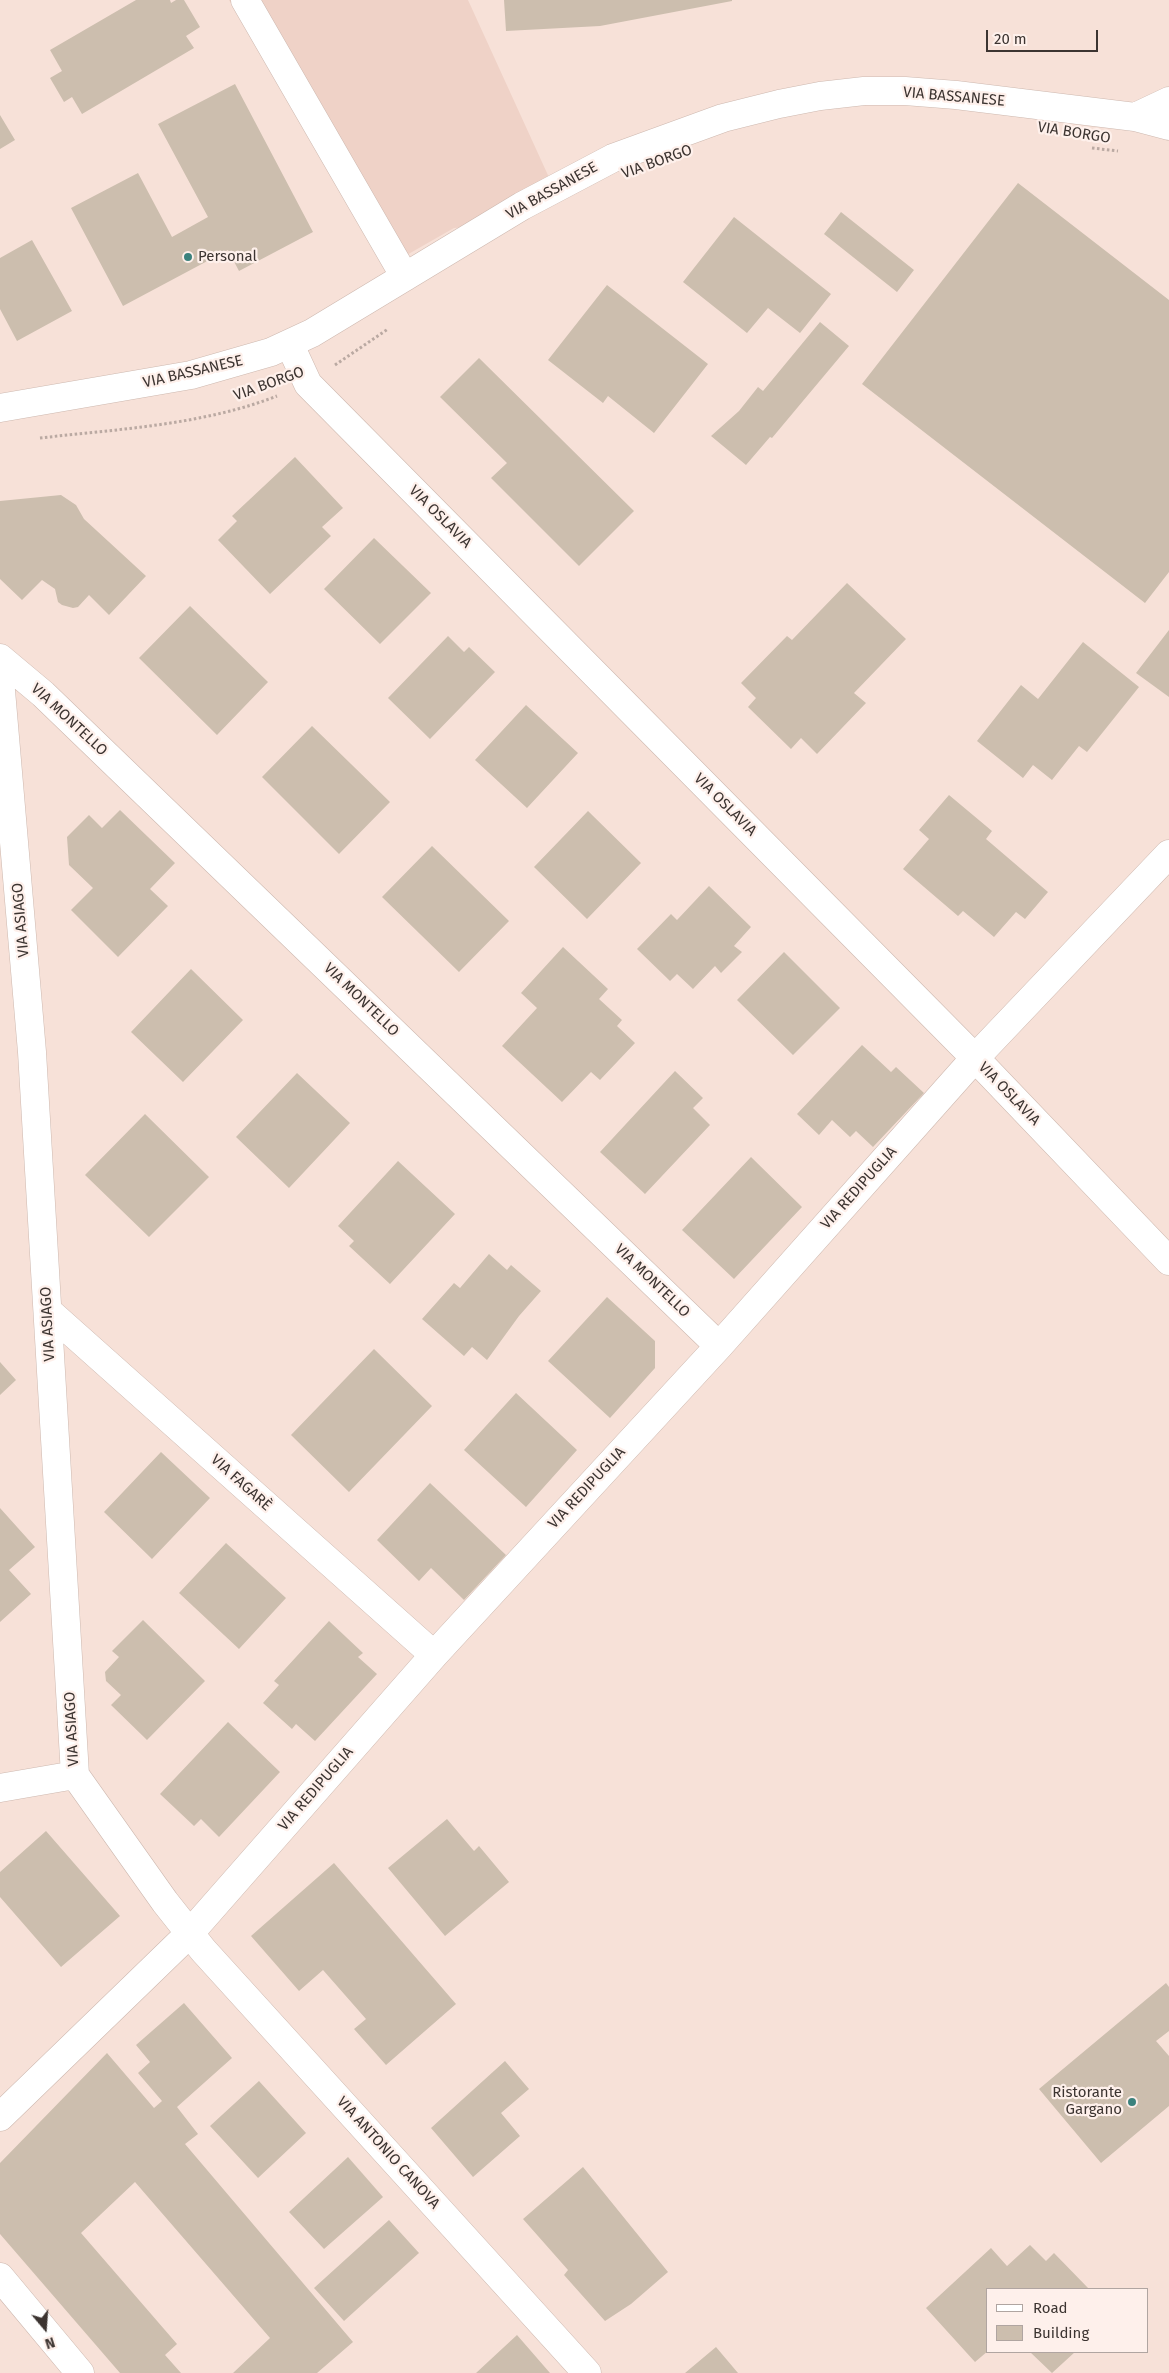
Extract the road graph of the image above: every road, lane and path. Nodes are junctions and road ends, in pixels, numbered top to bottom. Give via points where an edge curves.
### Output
1 (245, 0) edge
2 (1169, 101) edge
3 (1134, 117) junction
4 (1169, 126) edge
5 (1088, 147) dead end
6 (1124, 152) dead end
7 (405, 277) junction
8 (390, 328) dead end
9 (290, 345) junction
10 (308, 384) junction
11 (0, 408) edge
12 (33, 439) dead end
13 (0, 658) edge
14 (0, 679) edge
15 (1169, 854) edge
16 (976, 1058) junction
17 (1169, 1261) edge
18 (48, 1311) junction
19 (719, 1346) junction
20 (434, 1655) junction
21 (75, 1775) junction
22 (0, 1788) edge
23 (190, 1933) junction
24 (0, 2117) edge
25 (0, 2276) edge
26 (80, 2373) edge
27 (587, 2373) edge

1 - 7 street
2 - 3 street
3 - 4 street, VIA BASSANESE
3 - 7 street, VIA BASSANESE via 905,91 864,91 779,104 723,118 613,158 522,206
5 - 6 path, VIA BORGO
7 - 9 street, VIA BASSANESE
8 - 10 path, VIA BORGO
9 - 10 street, VIA OSLAVIA
9 - 11 street, VIA BASSANESE via 253,359 191,375
10 - 12 path, VIA BORGO via 257,404 174,422
10 - 16 street, VIA OSLAVIA
13 - 19 street, VIA MONTELLO via 43,694
14 - 18 street, VIA ASIAGO via 32,1052
15 - 16 street, VIA REDIPUGLIA
16 - 17 street, VIA OSLAVIA
16 - 19 street, VIA REDIPUGLIA
18 - 20 street, VIA FAGARÈ
18 - 21 street, VIA ASIAGO
19 - 20 street, VIA REDIPUGLIA
20 - 23 street, VIA REDIPUGLIA
21 - 22 street
21 - 23 street, VIA ASIAGO
23 - 24 street, VIA REDIPUGLIA
23 - 27 street, VIA ANTONIO CANOVA
25 - 26 street

